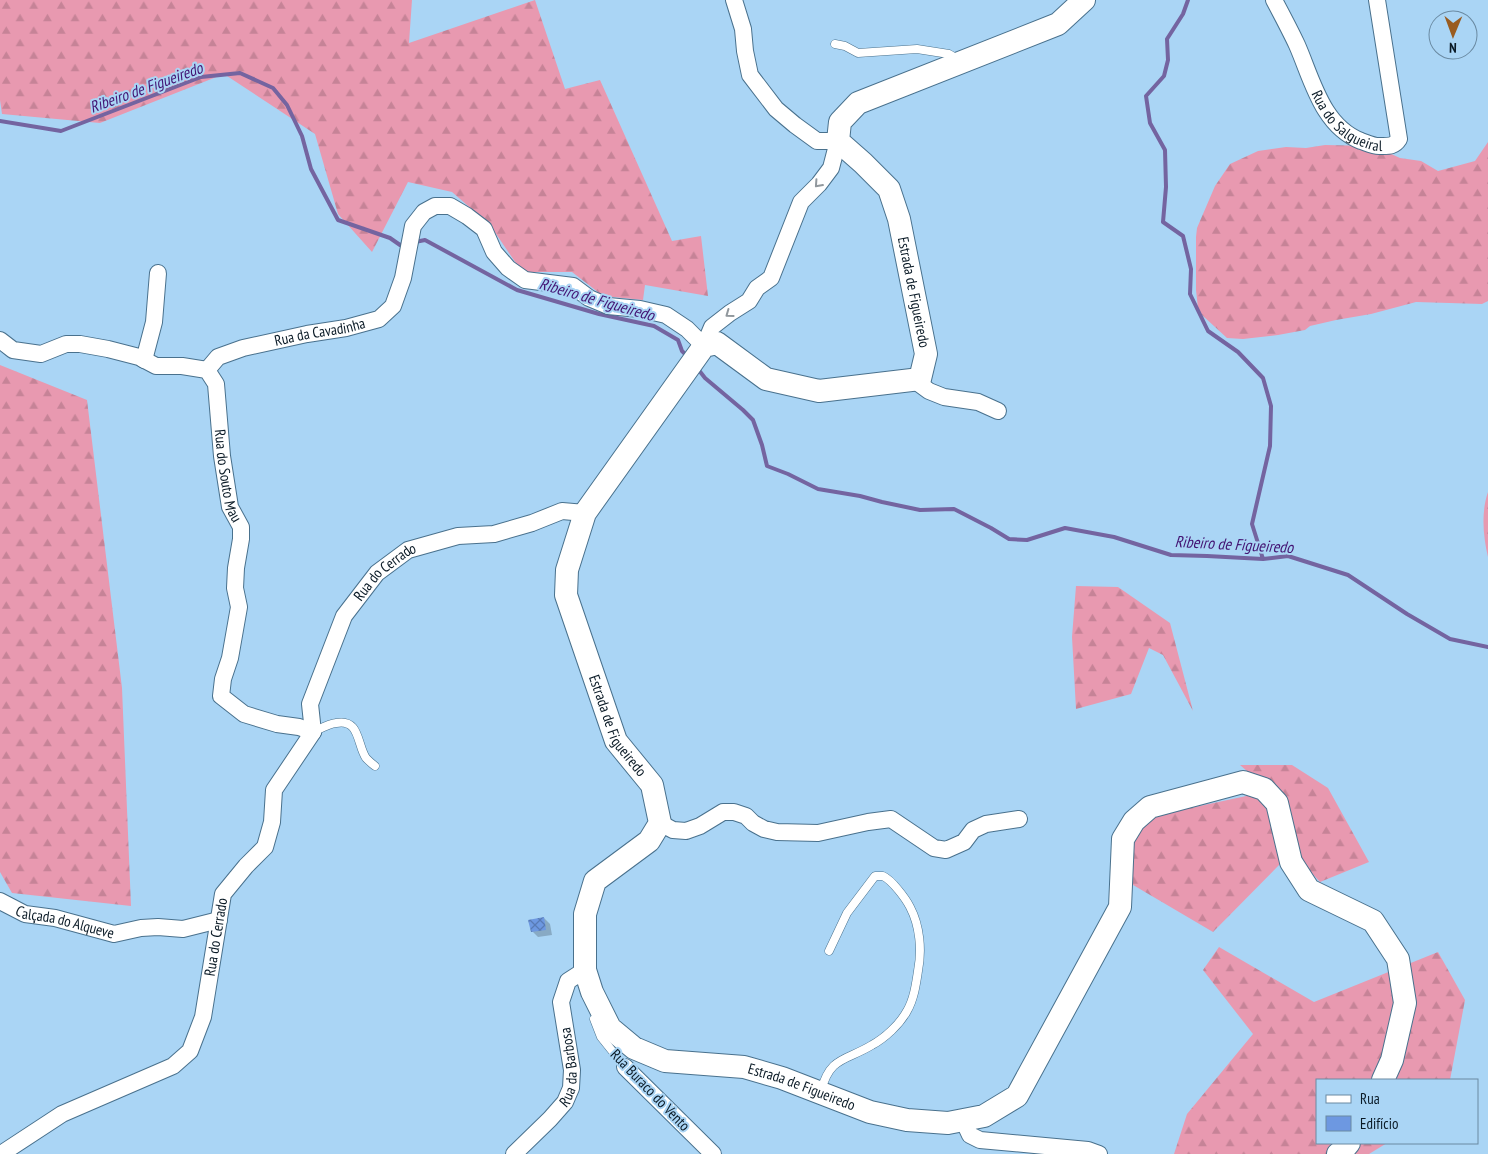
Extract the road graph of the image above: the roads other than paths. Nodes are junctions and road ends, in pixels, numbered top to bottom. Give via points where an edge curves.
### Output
1 (734, 0) edge
2 (1084, 0) edge
3 (1274, 0) edge
4 (1377, 0) edge
5 (835, 44) dead end
6 (963, 62) junction
7 (838, 141) junction
8 (158, 273) dead end
9 (0, 340) edge
10 (696, 357) junction
11 (144, 360) junction
12 (207, 370) junction
13 (914, 380) junction
14 (998, 411) dead end
15 (585, 513) junction
16 (314, 732) junction
17 (375, 766) dead end
18 (1019, 818) dead end
19 (660, 823) junction
20 (0, 901) edge
21 (219, 920) junction
22 (829, 951) dead end
23 (585, 970) junction
24 (590, 1002) junction
25 (625, 1067) joint
26 (1383, 1079) edge
27 (821, 1093) junction
28 (963, 1120) junction
29 (1348, 1144) edge
30 (1, 1154) edge
31 (514, 1154) edge
32 (713, 1154) edge
33 (1099, 1154) edge
34 (1338, 1154) edge

1 - 7 street via 743,29 750,75 776,110 795,125 817,141
2 - 6 street via 1058,24
3 - 4 street, Rua do Salgueiral via 1308,77 1338,128 1374,146 1389,146 1399,139
5 - 6 lane via 858,53 917,49 949,54
6 - 7 street via 858,103 840,122
7 -> 10 street via 831,168 801,202 771,278 757,288 749,302 712,327
7 - 13 street, Estrada de Figueiredo via 889,189 899,219 926,354 920,379
8 - 11 street via 154,322
9 - 11 street via 13,350 41,354 66,344 80,344
10 - 12 street, Rua da Cavadinha via 687,330 666,315 608,306 573,286 526,280 508,268 494,252 484,229 450,206 436,206 424,212 413,226 403,278 393,306 379,319 243,348 218,357
10 - 13 street via 717,343 766,379 818,391
10 - 15 street, Estrada de Figueiredo
11 - 12 street via 156,366
12 - 16 street, Rua do Souto Mau via 216,384 230,507 242,527 235,588 239,607 221,696 244,714
13 - 14 street via 944,397 978,402
15 - 16 street, Rua do Cerrado via 562,511 494,534 458,536 425,545 408,550 377,573 344,616 310,704
15 - 19 street, Estrada de Figueiredo via 567,570 566,595 616,741 652,785
16 - 17 lane via 334,723 351,725 366,758
16 - 21 street, Rua do Cerrado via 274,790 272,822 265,847 223,894
18 - 19 street via 986,824 974,830 964,842 946,850 934,848 891,819 818,833 764,829 734,812 723,812 686,832
19 - 23 street, Estrada de Figueiredo via 649,841 595,881 585,914
20 - 21 street, Calçada do Alqueve via 25,914 55,918 114,934 141,928 184,929
21 - 30 street, Rua do Cerrado via 204,1017 190,1051 173,1066 62,1114
22 - 27 lane via 847,913 875,876 889,881 906,900 920,942 913,998 907,1011 886,1035 830,1069
23 - 24 street, Estrada de Figueiredo
23 - 31 street, Rua da Barbosa via 568,981 561,1002 572,1070 565,1102
24 - 25 lane, Rua Buraco do Vento via 601,1037
24 - 27 street, Estrada de Figueiredo via 610,1028 634,1048 665,1061 744,1067
25 - 32 street, Rua Buraco do Vento
26 - 28 street, Estrada de Figueiredo via 1392,1060 1405,1003 1398,959 1373,921 1309,890 1291,862 1277,803 1264,789 1243,782 1150,806 1134,821 1123,839 1120,907 1017,1096 984,1116
27 - 28 street, Estrada de Figueiredo via 870,1112 907,1120 948,1123
28 - 33 street via 970,1135 980,1140 1088,1150
29 - 34 street

